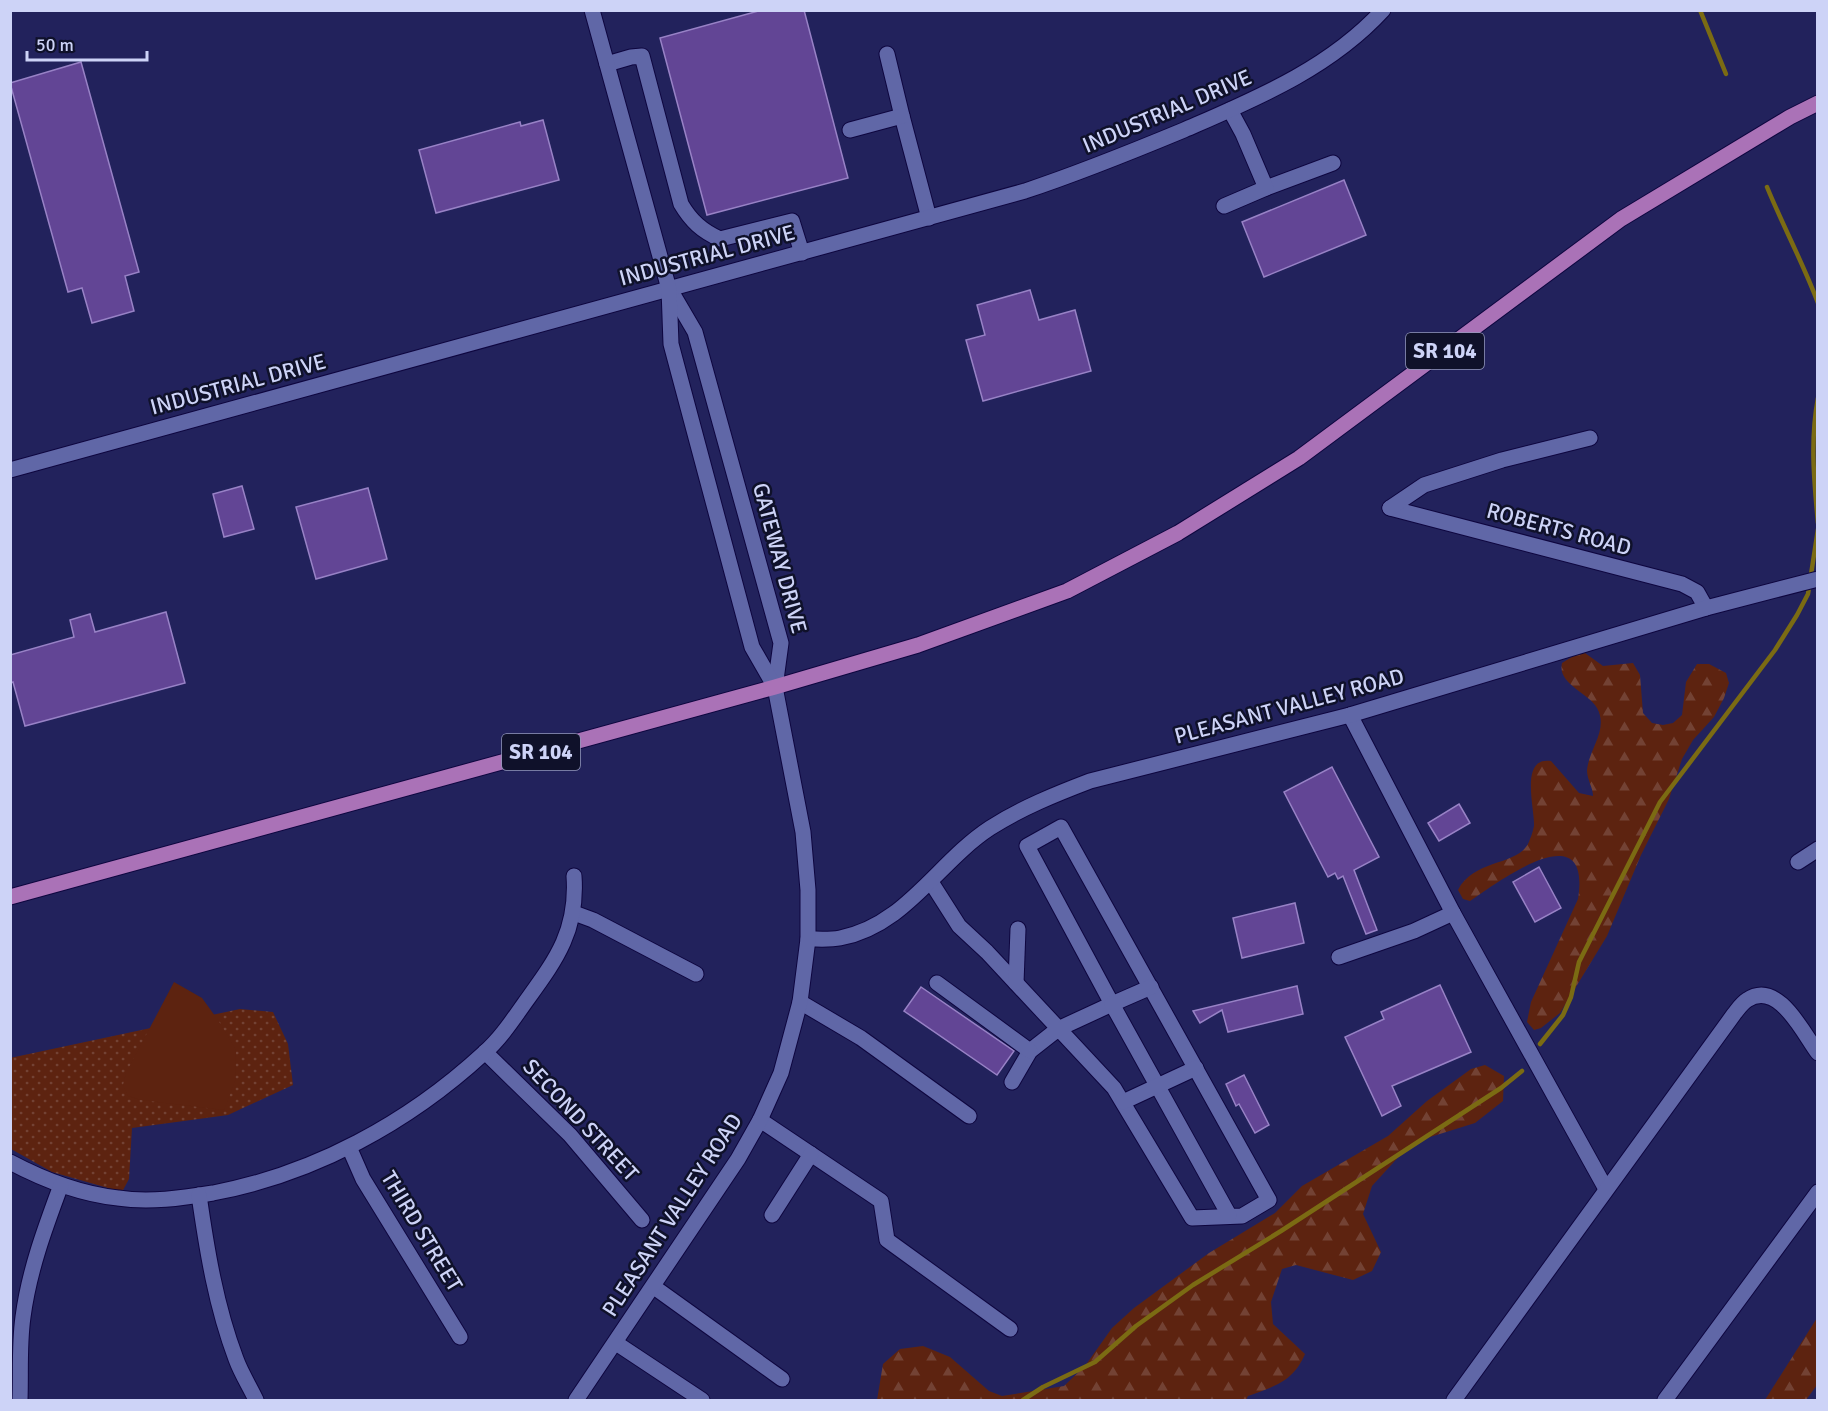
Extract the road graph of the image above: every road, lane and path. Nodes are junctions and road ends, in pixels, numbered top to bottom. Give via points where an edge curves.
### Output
1 (592, 10) edge
2 (1383, 10) edge
3 (887, 54) dead end
4 (607, 64) junction
5 (1818, 103) edge
6 (1230, 110) junction
7 (902, 116) junction
8 (849, 130) dead end
9 (1333, 163) dead end
10 (1266, 188) junction
11 (1224, 206) dead end
12 (929, 218) junction
13 (802, 253) junction
14 (669, 289) junction
15 (1590, 438) dead end
16 (10, 470) edge
17 (1818, 579) edge
18 (1706, 608) junction
19 (775, 687) junction
20 (1350, 715) junction
21 (1818, 849) edge
22 (1798, 862) dead end
23 (574, 876) dead end
24 (931, 882) junction
25 (10, 897) edge
26 (574, 913) junction
27 (1453, 913) junction
28 (1018, 929) dead end
29 (808, 939) junction
30 (1340, 957) dead end
31 (696, 974) dead end
32 (937, 983) dead end
33 (1016, 983) junction
34 (1151, 987) junction
35 (800, 1002) junction
36 (1112, 1004) junction
37 (1058, 1029) junction
38 (1030, 1051) junction
39 (485, 1052) junction
40 (1818, 1053) edge
41 (1196, 1068) junction
42 (1012, 1082) dead end
43 (1158, 1087) junction
44 (1123, 1102) junction
45 (969, 1116) dead end
46 (760, 1120) junction
47 (349, 1147) junction
48 (811, 1155) junction
49 (10, 1162) edge
50 (61, 1185) junction
51 (1606, 1189) junction
52 (1818, 1192) edge
53 (199, 1195) junction
54 (772, 1215) dead end
55 (1229, 1215) junction
56 (642, 1220) dead end
57 (654, 1287) junction
58 (1010, 1329) dead end
59 (460, 1337) dead end
60 (616, 1343) junction
61 (782, 1379) dead end
62 (576, 1400) edge
63 (20, 1401) edge
64 (256, 1401) edge
65 (702, 1401) edge
66 (1454, 1401) edge
67 (1665, 1401) edge

1 - 4 street, GATEWAY DRIVE
2 - 6 street, INDUSTRIAL DRIVE via 1340,49 1294,80
3 - 7 street
4 - 13 street via 642,56 681,204 704,232 720,240 792,221
4 - 14 street, GATEWAY DRIVE
5 - 19 main road, SR 104 via 1621,219 1299,458 1178,532 1067,591 918,645
6 - 10 street
6 - 12 street, INDUSTRIAL DRIVE via 1077,174
7 - 8 street
7 - 12 street
9 - 10 street
10 - 11 street
12 - 13 street, INDUSTRIAL DRIVE
13 - 14 street, INDUSTRIAL DRIVE
14 - 16 street, INDUSTRIAL DRIVE
14 - 19 street, GATEWAY DRIVE via 671,344 752,647
14 - 19 street, GATEWAY DRIVE via 695,332 781,643
15 - 18 street, ROBERTS ROAD via 1424,485 1390,508 1682,584 1697,592
17 - 18 street, PLEASANT VALLEY ROAD
18 - 20 street, PLEASANT VALLEY ROAD
19 - 25 main road, SR 104
19 - 29 street, PLEASANT VALLEY ROAD via 803,832
20 - 24 street, PLEASANT VALLEY ROAD via 1090,781 1054,795 990,828
20 - 27 street
21 - 22 street
23 - 26 street
24 - 29 street, PLEASANT VALLEY ROAD via 878,925 839,938
24 - 33 street via 959,926
26 - 31 street
26 - 39 street via 567,938 546,974
27 - 30 street
27 - 51 street
28 - 33 street
29 - 35 street, PLEASANT VALLEY ROAD
32 - 38 street
33 - 37 street
34 - 36 street
34 - 36 street via 1061,827 1027,846
34 - 41 street
35 - 45 street via 861,1038
35 - 46 street, PLEASANT VALLEY ROAD via 781,1073
36 - 37 street
36 - 43 street
37 - 38 street
37 - 44 street
38 - 42 street
39 - 47 street via 426,1102
39 - 56 street, SECOND STREET via 570,1135
40 - 51 street via 1784,1004 1760,994 1746,1000
41 - 43 street
41 - 55 street via 1269,1200 1242,1216
43 - 44 street
43 - 55 street
44 - 55 street via 1192,1218
46 - 48 street
46 - 57 street, PLEASANT VALLEY ROAD
47 - 53 street via 275,1178
47 - 59 street, THIRD STREET via 363,1179
48 - 54 street
48 - 58 street via 881,1201 887,1240
49 - 50 street
50 - 53 street via 120,1199
50 - 63 street via 28,1287 22,1320
51 - 66 street
52 - 67 street
53 - 64 street via 219,1308
57 - 60 street, PLEASANT VALLEY ROAD
57 - 61 street
60 - 62 street, PLEASANT VALLEY ROAD
60 - 65 street

